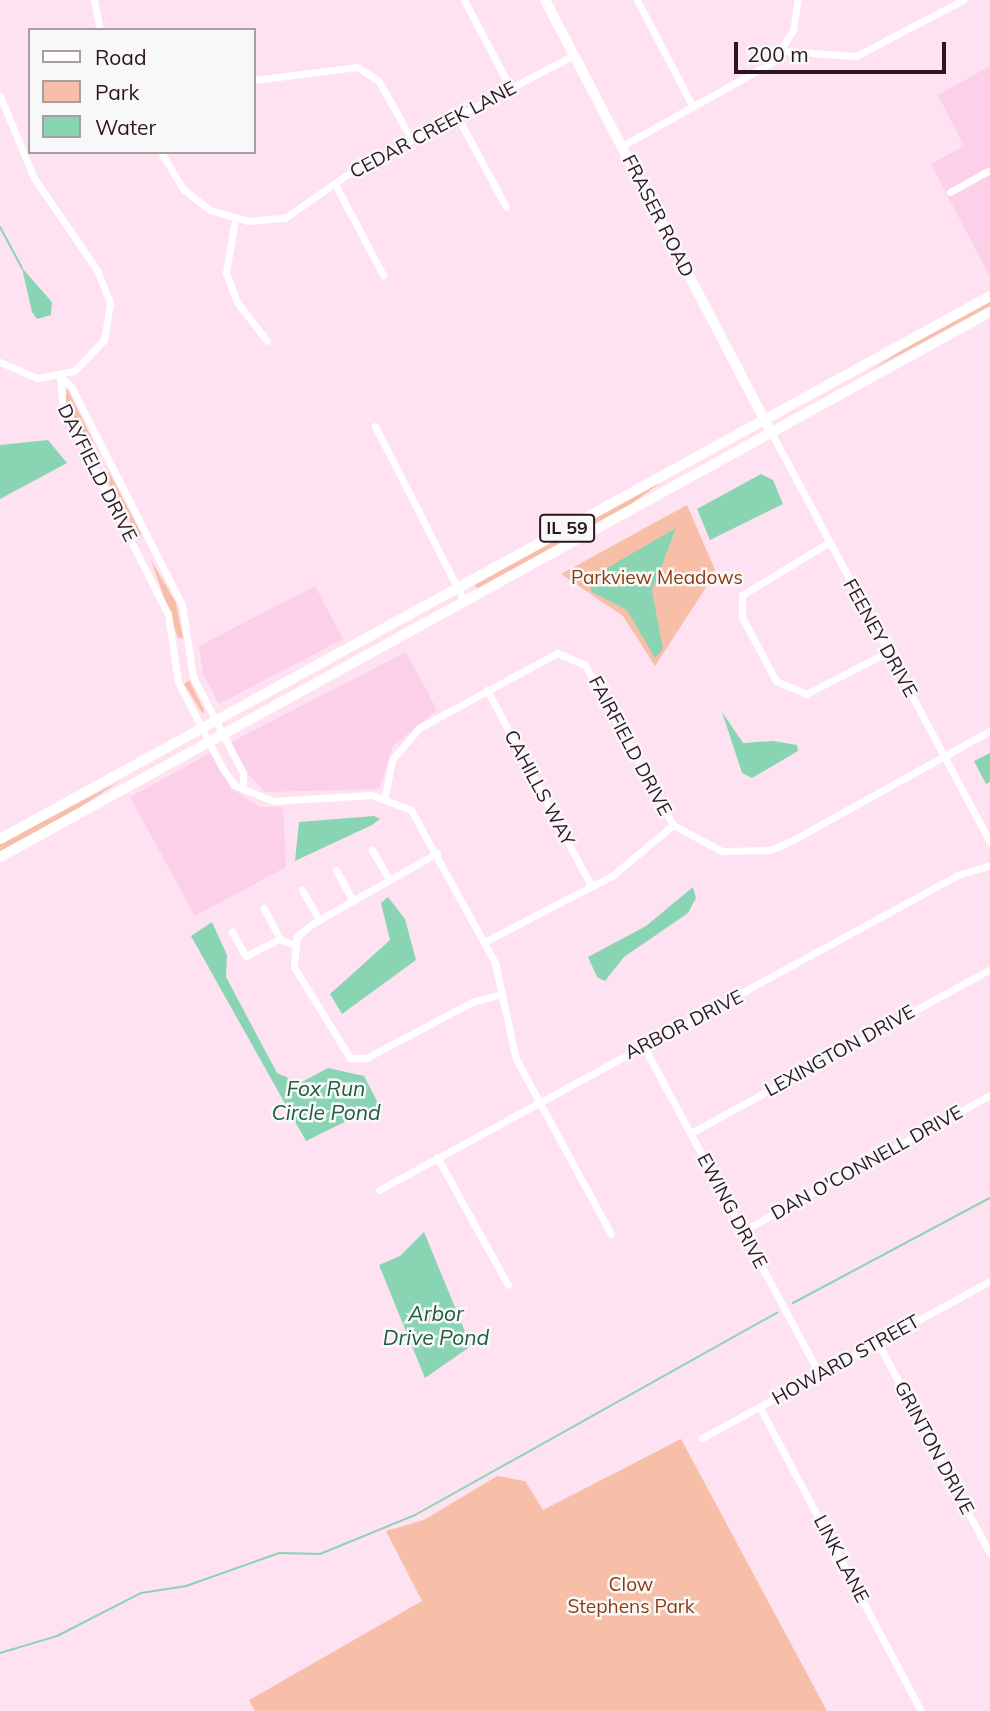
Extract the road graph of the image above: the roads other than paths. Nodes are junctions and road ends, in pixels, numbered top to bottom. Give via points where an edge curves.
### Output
1 (94, 0) edge
2 (464, 0) edge
3 (545, 0) edge
4 (637, 0) edge
5 (798, 0) edge
6 (963, 0) edge
7 (100, 28) edge
8 (784, 51) junction
9 (574, 55) junction
10 (256, 80) edge
11 (511, 89) junction
12 (0, 96) edge
13 (694, 107) junction
14 (457, 116) junction
15 (412, 140) junction
16 (622, 146) junction
17 (161, 154) edge
18 (990, 170) edge
19 (335, 184) junction
20 (950, 192) dead end
21 (506, 207) dead end
22 (234, 219) junction
23 (383, 275) dead end
24 (990, 296) edge
25 (990, 312) edge
26 (267, 341) dead end
27 (0, 362) edge
28 (60, 376) junction
29 (764, 420) junction
30 (375, 426) dead end
31 (771, 432) junction
32 (105, 455) junction
33 (90, 462) junction
34 (828, 543) junction
35 (153, 547) junction
36 (138, 554) junction
37 (458, 589) junction
38 (464, 601) junction
39 (888, 652) junction
40 (487, 690) junction
41 (216, 721) junction
42 (202, 729) junction
43 (990, 731) edge
44 (222, 734) junction
45 (208, 741) junction
46 (944, 757) junction
47 (243, 787) junction
48 (385, 796) junction
49 (673, 825) junction
50 (0, 839) edge
51 (990, 843) edge
52 (372, 850) dead end
53 (437, 853) junction
54 (0, 857) edge
55 (990, 865) edge
56 (336, 870) dead end
57 (389, 880) junction
58 (591, 886) junction
59 (302, 890) dead end
60 (354, 901) junction
61 (264, 908) dead end
62 (319, 920) junction
63 (232, 932) dead end
64 (281, 939) junction
65 (484, 942) junction
66 (294, 945) junction
67 (990, 969) edge
68 (502, 994) junction
69 (644, 1047) junction
70 (990, 1095) edge
71 (539, 1101) junction
72 (691, 1133) junction
73 (437, 1157) junction
74 (379, 1190) dead end
75 (743, 1231) junction
76 (611, 1234) dead end
77 (990, 1281) edge
78 (508, 1285) dead end
79 (878, 1343) junction
80 (819, 1374) junction
81 (760, 1408) junction
82 (702, 1438) dead end
83 (990, 1554) edge
84 (921, 1711) edge

1 - 7 street
2 - 11 street
3 - 9 street, FRASER ROAD
4 - 13 street
5 - 8 street
6 - 8 street via 856,56
8 - 13 street via 763,69
9 - 11 street, CEDAR CREEK LANE
9 - 16 street, FRASER ROAD
10 - 15 street via 357,67 378,80
11 - 14 street, CEDAR CREEK LANE
12 - 28 street via 34,178 97,270 110,303 104,340 90,358
13 - 16 street
14 - 15 street, CEDAR CREEK LANE
14 - 21 street
15 - 19 street, CEDAR CREEK LANE
16 - 29 street, FRASER ROAD
17 - 22 street, CEDAR CREEK LANE via 189,195
18 - 20 street
19 - 22 street, CEDAR CREEK LANE via 285,218
19 - 23 street
22 - 26 street via 226,273 237,302
24 - 29 main road, IL 59
25 - 31 main road, IL 59
27 - 28 street via 19,374
28 - 32 street, DAYFIELD DRIVE
28 - 33 street, DAYFIELD DRIVE via 56,392
29 - 31 street, FRASER ROAD
29 - 37 main road, IL 59
30 - 37 street
31 - 34 street, FEENEY DRIVE
31 - 38 main road, IL 59
32 - 33 street
32 - 35 street, DAYFIELD DRIVE
33 - 36 street, DAYFIELD DRIVE
34 - 39 street, FEENEY DRIVE
34 - 39 street via 742,596 742,617 776,681 806,694
35 - 36 street
35 - 41 street, DAYFIELD DRIVE via 182,605 193,677
36 - 42 street, DAYFIELD DRIVE via 169,614 177,682
37 - 38 street
37 - 41 main road, IL 59
38 - 44 main road, IL 59
39 - 46 street, FEENEY DRIVE
40 - 48 street, FAIRFIELD DRIVE via 419,728 392,760
40 - 49 street, FAIRFIELD DRIVE via 552,654 579,659
40 - 58 street, CAHILLS WAY
41 - 42 main road, IL 59
41 - 44 street, DAYFIELD DRIVE
42 - 45 street, DAYFIELD DRIVE
42 - 50 main road, IL 59
43 - 46 street, FAIRFIELD DRIVE
44 - 45 main road, IL 59
44 - 47 street, DAYFIELD DRIVE via 243,773
45 - 47 street, DAYFIELD DRIVE via 234,785
45 - 54 main road, IL 59
46 - 49 street, FAIRFIELD DRIVE via 770,850 722,851
46 - 51 street, FEENEY DRIVE
47 - 48 street, DAYFIELD DRIVE via 273,800
48 - 53 street via 411,810
49 - 58 street via 634,860
52 - 57 street
53 - 57 street
53 - 65 street
55 - 69 street, ARBOR DRIVE via 958,875
56 - 60 street
57 - 60 street
58 - 65 street
59 - 62 street
60 - 62 street
61 - 64 street
62 - 66 street
63 - 64 street via 246,956
64 - 66 street
65 - 68 street
66 - 68 street via 294,967 349,1058 366,1058 472,1002
67 - 72 street, LEXINGTON DRIVE
68 - 71 street via 507,1039
69 - 71 street, ARBOR DRIVE
69 - 72 street, EWING DRIVE
70 - 75 street, DAN O'CONNELL DRIVE
71 - 73 street, ARBOR DRIVE
71 - 76 street
72 - 75 street, EWING DRIVE
73 - 74 street, ARBOR DRIVE
73 - 78 street
75 - 80 street, EWING DRIVE
77 - 79 street, HOWARD STREET
79 - 80 street, HOWARD STREET
79 - 83 street, GRINTON DRIVE
80 - 81 street, HOWARD STREET
81 - 82 street, HOWARD STREET
81 - 84 street, LINK LANE

